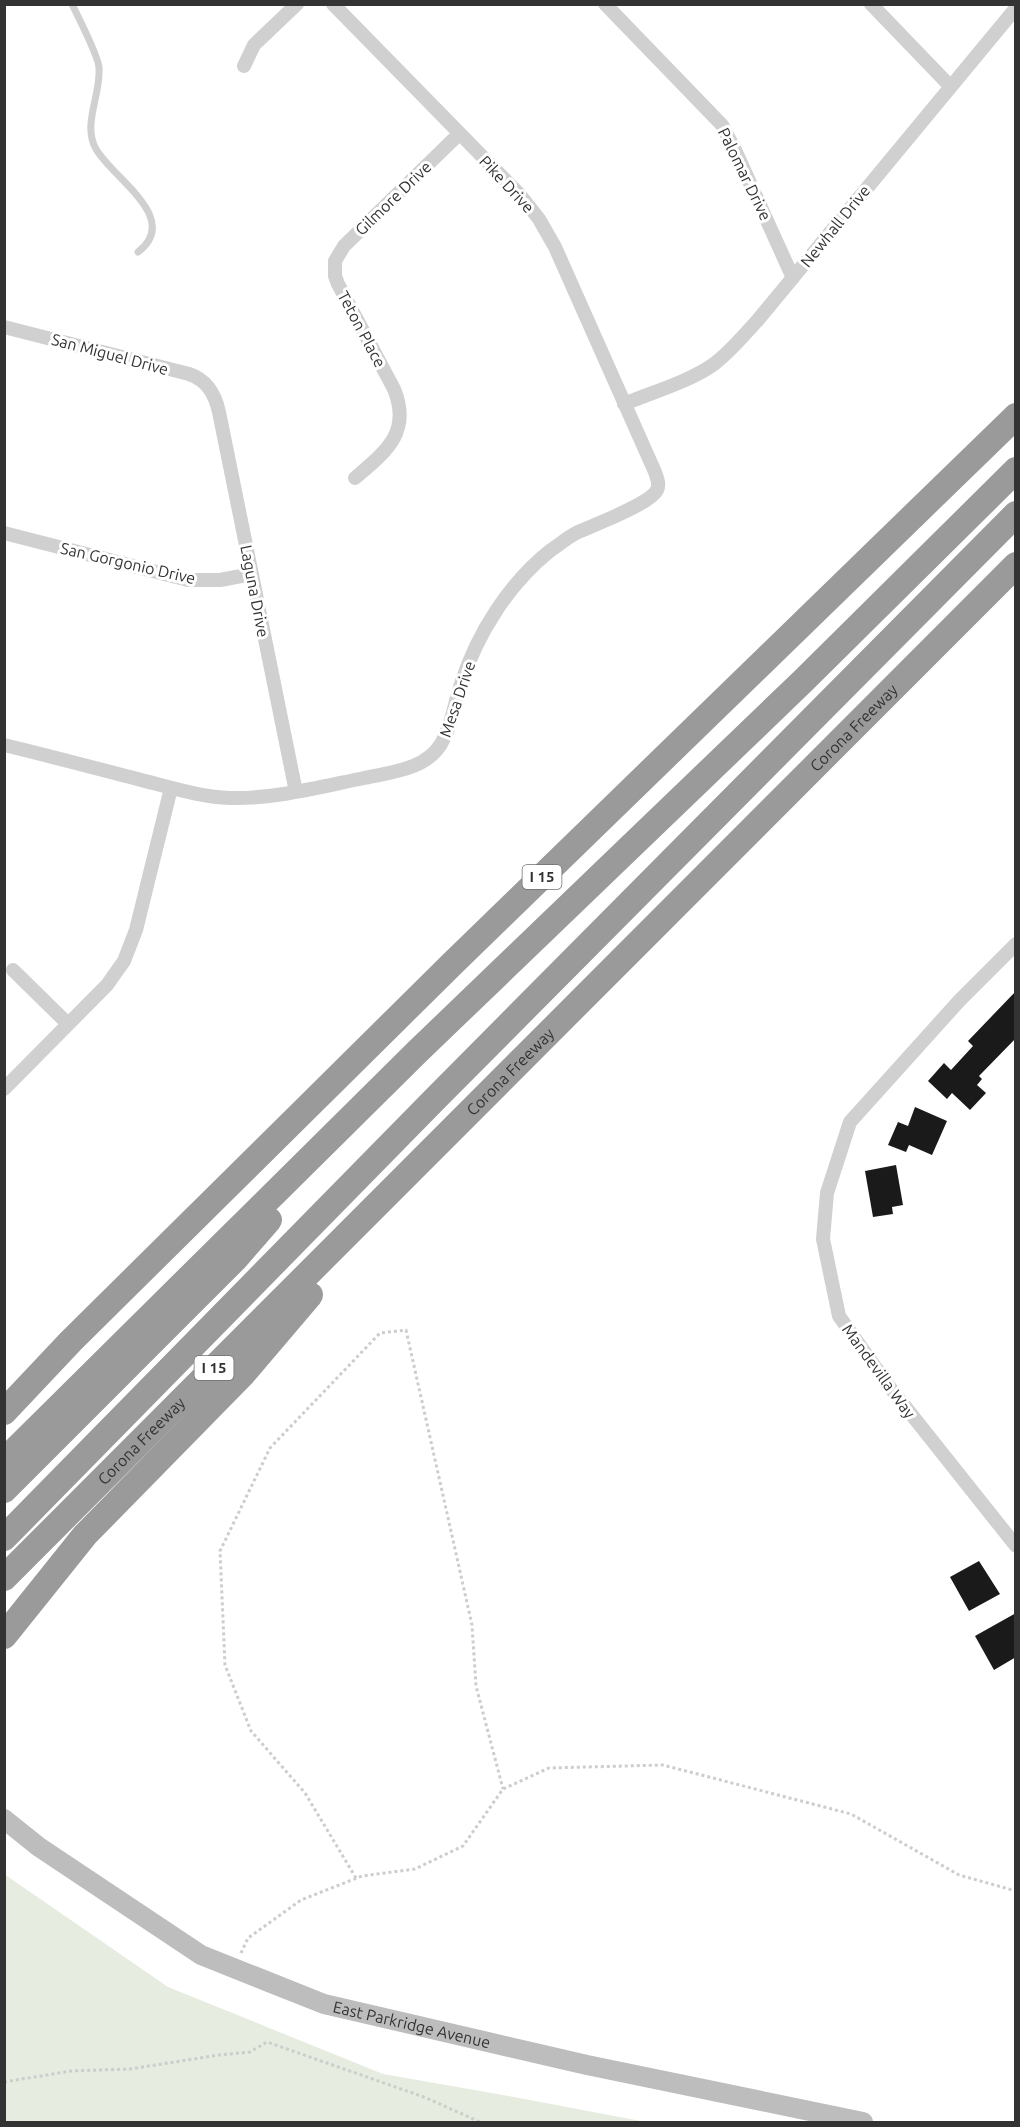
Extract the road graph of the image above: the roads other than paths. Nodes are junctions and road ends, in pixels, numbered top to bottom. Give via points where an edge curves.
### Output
1 (72, 4) edge
2 (297, 4) edge
3 (333, 4) edge
4 (605, 4) edge
5 (871, 4) edge
6 (1016, 8) edge
7 (244, 66) dead end
8 (950, 86) junction
9 (459, 134) junction
10 (138, 252) dead end
11 (334, 268) joint
12 (793, 278) junction
13 (4, 327) edge
14 (211, 390) joint
15 (624, 404) junction
16 (1016, 416) edge
17 (1016, 470) edge
18 (355, 478) dead end
19 (1016, 514) edge
20 (4, 533) edge
21 (1016, 565) edge
22 (252, 574) junction
23 (4, 745) edge
24 (171, 788) junction
25 (296, 792) junction
26 (1016, 944) edge
27 (14, 970) dead end
28 (68, 1024) junction
29 (409, 1060) junction
30 (4, 1089) edge
31 (435, 1099) junction
32 (424, 1159) junction
33 (71, 1341) junction
34 (4, 1403) edge
35 (4, 1412) edge
36 (4, 1461) edge
37 (4, 1491) edge
38 (4, 1513) edge
39 (4, 1538) edge
40 (1016, 1546) edge
41 (4, 1578) edge
42 (4, 1636) edge
43 (4, 1819) edge
44 (863, 2122) edge

1 - 10 lane via 99,67 90,137 97,151 152,216 153,234 147,246
2 - 7 street via 254,45
3 - 9 street, Pike Drive
4 - 12 street, Palomar Drive via 722,126
5 - 8 street
6 - 8 street, Newhall Drive
8 - 12 street, Newhall Drive
9 - 11 street, Gilmore Drive via 344,246
9 - 15 street, Pike Drive via 525,200 544,227
11 - 18 street, Teton Place via 338,284 394,389 401,416 397,434 386,451
12 - 15 street, Newhall Drive via 750,330 713,365
13 - 14 street, San Miguel Drive via 189,374
14 - 22 street, Laguna Drive via 218,406
15 - 25 street, Mesa Drive via 657,476 654,494 563,541 516,585 476,647 460,685 447,733 429,758 405,769
16 - 33 highway, I 15
17 - 29 highway
19 - 31 highway
20 - 22 street, San Gorgonio Drive via 188,580
21 - 32 highway, Corona Freeway / I 15
22 - 25 street, Laguna Drive
23 - 24 street, Mesa Drive
24 - 25 street, Mesa Drive via 230,798
24 - 28 street via 128,953 107,985
26 - 40 street, Mandevilla Way via 850,1122 827,1193 823,1239 839,1316 888,1385
27 - 28 street
28 - 30 street
29 - 36 highway
29 - 37 highway via 236,1258
31 - 38 highway via 249,1271
31 - 39 highway
32 - 41 highway, Corona Freeway / I 15
32 - 42 highway via 242,1375 85,1535
33 - 34 highway
33 - 35 highway, I 15
43 - 44 main road, East Parkridge Avenue via 46,1852 201,1955 324,2004 587,2065

